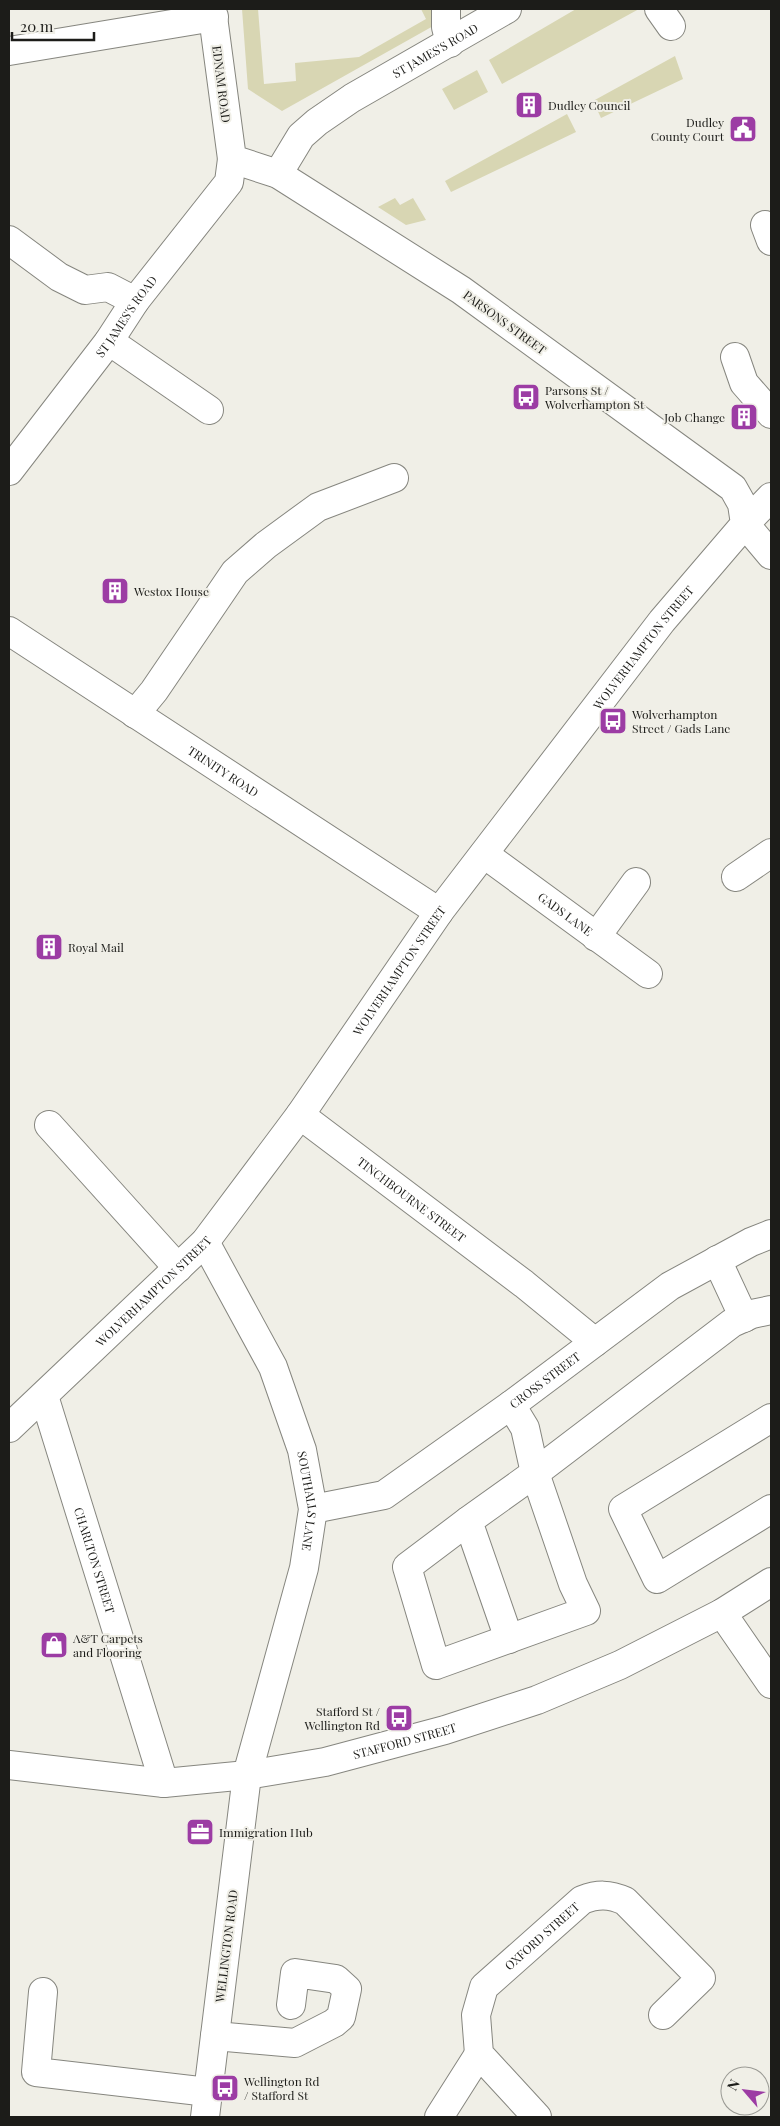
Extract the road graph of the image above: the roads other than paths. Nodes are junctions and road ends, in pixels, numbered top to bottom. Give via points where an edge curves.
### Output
1 (446, 9) edge
2 (507, 9) edge
3 (213, 13) edge
4 (450, 43) junction
5 (9, 51) edge
6 (232, 159) junction
7 (278, 174) junction
8 (9, 240) edge
9 (135, 301) junction
10 (109, 341) junction
11 (735, 357) dead end
12 (208, 410) dead end
13 (771, 414) edge
14 (9, 471) edge
15 (394, 478) dead end
16 (771, 498) edge
17 (745, 524) junction
18 (771, 555) edge
19 (9, 632) edge
20 (135, 714) junction
21 (771, 853) edge
22 (484, 854) junction
23 (736, 878) dead end
24 (636, 882) dead end
25 (439, 912) junction
26 (596, 936) junction
27 (648, 974) dead end
28 (300, 1115) junction
29 (49, 1125) dead end
30 (771, 1234) edge
31 (205, 1242) junction
32 (717, 1260) junction
33 (178, 1268) junction
34 (771, 1310) edge
35 (744, 1318) junction
36 (594, 1342) junction
37 (44, 1396) junction
38 (511, 1405) junction
39 (771, 1418) edge
40 (9, 1428) edge
41 (535, 1473) junction
42 (313, 1508) junction
43 (771, 1509) edge
44 (468, 1521) junction
45 (771, 1582) edge
46 (722, 1614) junction
47 (510, 1639) junction
48 (771, 1684) edge
49 (9, 1765) edge
50 (247, 1775) junction
51 (164, 1783) junction
52 (43, 1992) dead end
53 (291, 2005) dead end
54 (663, 2015) dead end
55 (215, 2036) junction
56 (480, 2054) junction
57 (206, 2104) edge
58 (439, 2117) edge
59 (538, 2117) edge

1 - 4 main road
2 - 4 main road, ST JAMES'S ROAD
3 - 5 main road
3 - 6 main road, EDNAM ROAD
4 - 7 main road, ST JAMES'S ROAD via 316,122 301,136
6 - 7 main road, PARSONS STREET
6 - 9 main road, ST JAMES'S ROAD via 229,182
7 - 17 main road, PARSONS STREET via 468,295 733,488 742,504
8 - 9 main road via 59,277 85,290 108,287
9 - 10 main road, ST JAMES'S ROAD
10 - 12 main road
10 - 14 main road, ST JAMES'S ROAD
11 - 13 main road via 744,383
15 - 20 main road via 318,507 235,572
16 - 17 main road, WOLVERHAMPTON STREET
17 - 18 main road
17 - 22 main road, WOLVERHAMPTON STREET via 644,643
19 - 20 main road, TRINITY ROAD
20 - 25 main road, TRINITY ROAD
21 - 23 main road
22 - 25 main road, WOLVERHAMPTON STREET
22 - 26 main road, GADS LANE
24 - 26 main road
25 - 28 main road, WOLVERHAMPTON STREET
26 - 27 main road, GADS LANE
28 - 31 main road, WOLVERHAMPTON STREET
28 - 36 main road, TINCHBOURNE STREET via 524,1284
29 - 33 main road
30 - 32 main road, CROSS STREET
31 - 33 main road, WOLVERHAMPTON STREET
31 - 42 main road, SOUTHALLS LANE via 273,1367 302,1450
32 - 35 main road
32 - 36 main road, CROSS STREET via 670,1286
33 - 37 main road, WOLVERHAMPTON STREET
34 - 35 main road
35 - 41 main road via 702,1345
36 - 38 main road, CROSS STREET
37 - 40 main road, WOLVERHAMPTON STREET
37 - 51 main road, CHARLTON STREET
38 - 41 main road via 525,1428
38 - 42 main road, CROSS STREET via 384,1495
39 - 43 main road via 623,1509 657,1580
41 - 44 main road
41 - 47 main road via 573,1584 586,1612
42 - 50 main road, SOUTHALLS LANE via 304,1568
44 - 47 main road
44 - 47 main road via 407,1567 436,1665
45 - 46 main road, STAFFORD STREET
46 - 48 main road
46 - 50 main road, STAFFORD STREET via 620,1666 537,1700 445,1730 334,1759
49 - 51 main road, STAFFORD STREET
50 - 51 main road, STAFFORD STREET
50 - 55 main road, WELLINGTON ROAD
52 - 57 main road via 36,2072
53 - 55 main road via 295,1973 336,1979 347,1989 342,2017 295,2043
54 - 56 main road, OXFORD STREET via 701,1978 625,1901 611,1895 596,1895 582,1900 484,1988 476,2016
55 - 57 main road, WELLINGTON ROAD
56 - 58 main road
56 - 59 main road

